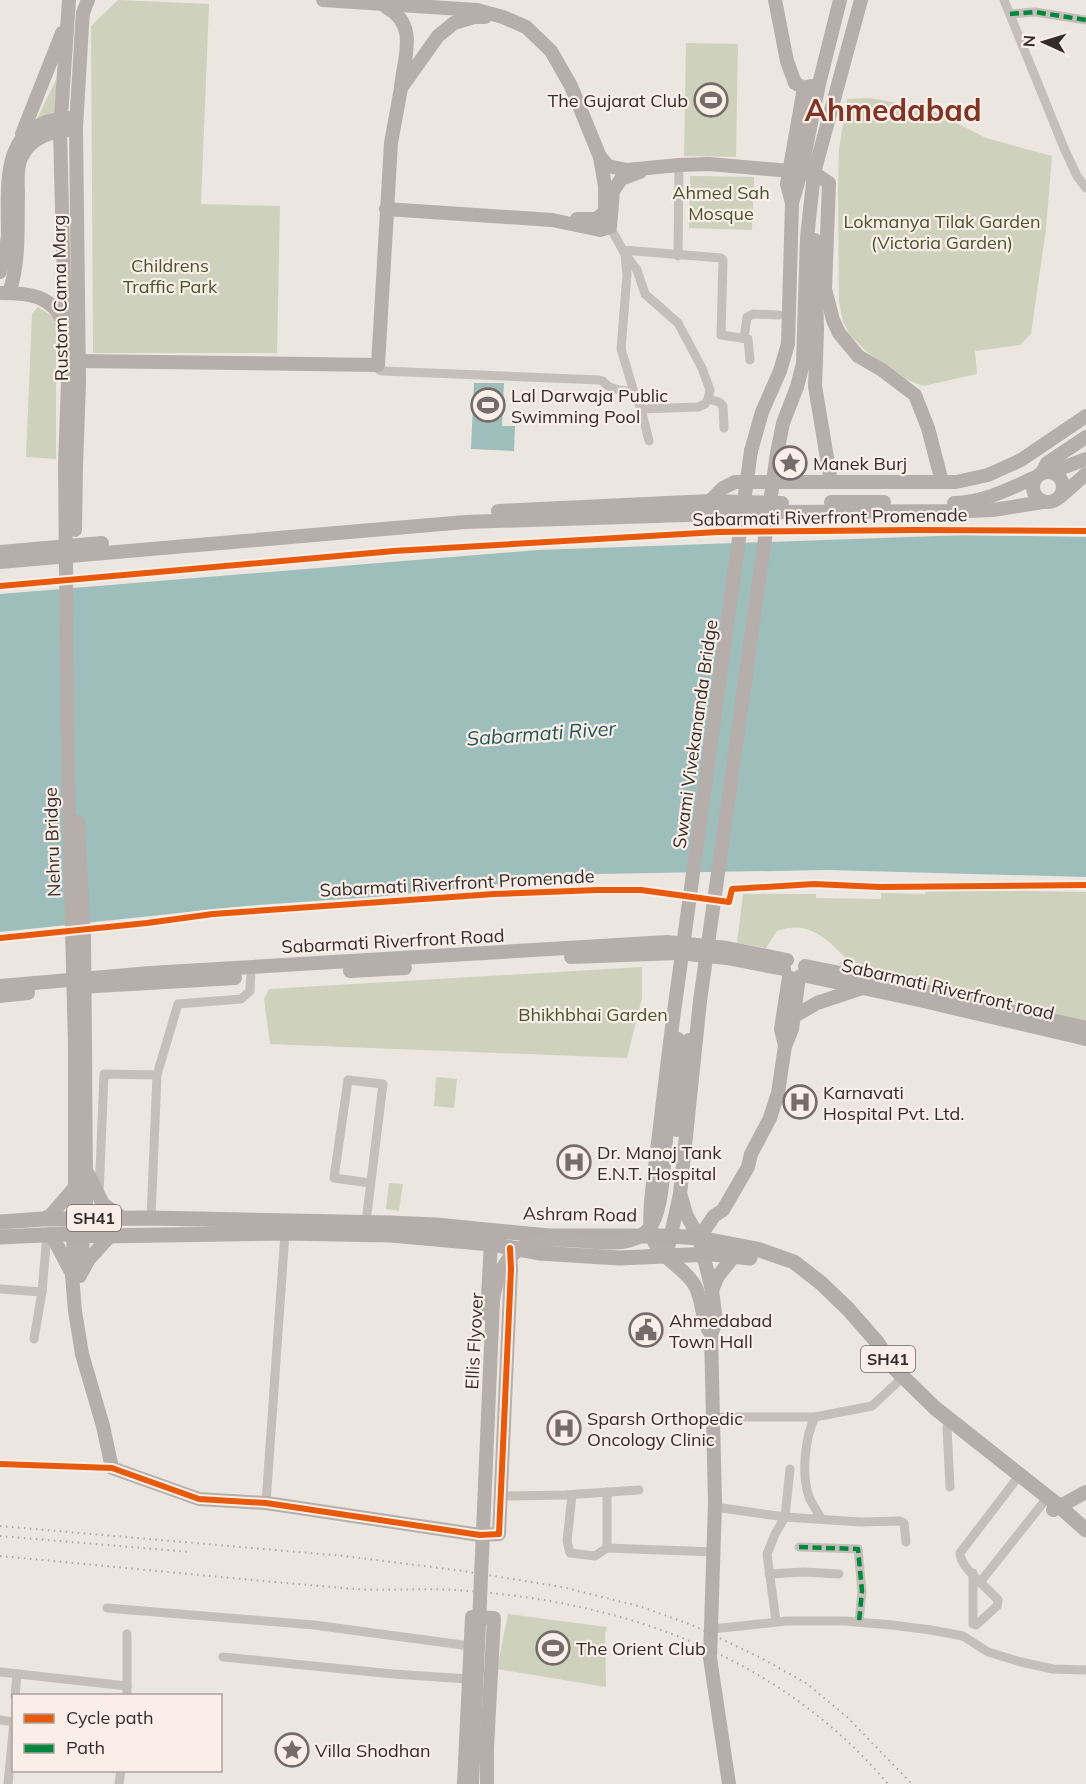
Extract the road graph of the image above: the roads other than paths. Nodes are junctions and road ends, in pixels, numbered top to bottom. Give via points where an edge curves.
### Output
1 (69, 0) edge
2 (88, 0) edge
3 (323, 0) edge
4 (775, 0) edge
5 (840, 0) edge
6 (861, 0) edge
7 (1004, 0) edge
8 (384, 6) junction
9 (1010, 14) junction
10 (503, 17) junction
11 (1086, 20) edge
12 (68, 21) junction
13 (819, 84) junction
14 (401, 88) junction
15 (804, 88) junction
16 (76, 124) junction
17 (60, 125) junction
18 (22, 134) junction
19 (11, 151) edge
20 (600, 157) junction
21 (679, 165) junction
22 (654, 167) junction
23 (801, 172) junction
24 (1086, 188) edge
25 (386, 209) junction
26 (808, 213) junction
27 (552, 220) junction
28 (610, 227) junction
29 (624, 252) junction
30 (678, 256) junction
31 (0, 272) edge
32 (5, 293) edge
33 (779, 315) dead end
34 (65, 327) junction
35 (744, 338) junction
36 (750, 360) dead end
37 (79, 361) junction
38 (378, 365) junction
39 (634, 392) junction
40 (708, 399) junction
41 (641, 409) junction
42 (1086, 416) edge
43 (724, 428) dead end
44 (1086, 437) edge
45 (649, 441) dead end
46 (1086, 459) edge
47 (71, 466) junction
48 (1043, 474) junction
49 (1086, 474) edge
50 (831, 482) junction
51 (942, 482) junction
52 (1060, 497) junction
53 (710, 501) junction
54 (1043, 502) junction
55 (0, 552) edge
56 (0, 562) edge
57 (794, 971) junction
58 (252, 973) junction
59 (0, 987) edge
60 (862, 988) junction
61 (920, 995) junction
62 (0, 996) edge
63 (698, 1012) junction
64 (675, 1017) junction
65 (793, 1017) junction
66 (1086, 1028) edge
67 (1086, 1040) edge
68 (80, 1045) junction
69 (784, 1046) junction
70 (157, 1075) junction
71 (86, 1170) junction
72 (370, 1183) junction
73 (75, 1186) junction
74 (680, 1194) junction
75 (99, 1196) junction
76 (122, 1218) junction
77 (151, 1218) junction
78 (80, 1219) junction
79 (0, 1222) edge
80 (366, 1222) junction
81 (47, 1229) junction
82 (285, 1233) junction
83 (79, 1235) junction
84 (651, 1235) junction
85 (110, 1236) junction
86 (671, 1236) junction
87 (0, 1237) edge
88 (699, 1239) junction
89 (491, 1244) junction
90 (510, 1248) junction
91 (702, 1255) junction
92 (735, 1255) junction
93 (666, 1257) junction
94 (75, 1279) junction
95 (2, 1289) dead end
96 (712, 1290) junction
97 (42, 1292) junction
98 (711, 1334) junction
99 (34, 1339) dead end
100 (901, 1379) junction
101 (714, 1417) junction
102 (815, 1417) junction
103 (948, 1427) junction
104 (0, 1464) edge
105 (112, 1468) junction
106 (790, 1469) dead end
107 (1015, 1481) junction
108 (950, 1487) dead end
109 (639, 1490) dead end
110 (608, 1492) junction
111 (1086, 1492) edge
112 (572, 1495) junction
113 (501, 1496) junction
114 (266, 1503) junction
115 (1052, 1506) junction
116 (716, 1507) junction
117 (785, 1517) junction
118 (821, 1518) junction
119 (1086, 1530) edge
120 (480, 1535) junction
121 (1086, 1540) edge
122 (906, 1542) dead end
123 (799, 1547) dead end
124 (607, 1548) junction
125 (714, 1552) junction
126 (769, 1574) junction
127 (839, 1574) dead end
128 (973, 1574) junction
129 (981, 1581) junction
130 (107, 1608) dead end
131 (776, 1621) junction
132 (859, 1622) junction
133 (712, 1629) junction
134 (128, 1634) dead end
135 (471, 1646) junction
136 (223, 1657) dead end
137 (1086, 1670) edge
138 (0, 1672) edge
139 (17, 1674) junction
140 (468, 1679) junction
141 (127, 1691) edge
142 (15, 1694) edge
143 (12, 1743) edge
144 (8, 1784) edge
145 (464, 1784) edge
146 (472, 1784) edge
147 (480, 1784) edge
148 (488, 1784) edge
149 (729, 1784) edge

1 - 12 main road, Rustom Cama Marg
2 - 16 main road, Rustom Cama Marg via 82,26
3 - 8 main road
4 - 15 main road via 787,61 795,83
5 - 13 main road
6 - 23 main road
7 - 9 street
8 - 10 main road via 477,10
8 - 14 main road via 397,13 408,32
9 - 11 street via 1035,12
9 - 24 street via 1064,148
10 - 14 main road via 474,17 454,23 438,36
10 - 20 main road via 526,27 551,51 571,86
12 - 17 main road, Rustom Cama Marg
12 - 18 main road
13 - 15 main road
13 - 23 main road
14 - 25 main road via 391,143
15 - 23 main road
16 - 17 main road
16 - 37 main road, Rustom Cama Marg
17 - 18 main road via 42,122
17 - 19 main road via 29,145
17 - 34 main road, Rustom Cama Marg
18 - 19 main road
19 - 31 main road via 6,168 8,237
19 - 32 main road via 18,172 16,269
20 - 22 main road via 608,166 627,170
20 - 27 main road via 605,212 596,219
21 - 22 main road
21 - 23 main road
21 - 30 street
22 - 28 main road via 621,179 613,191
23 - 26 main road
23 - 51 main road via 829,183 825,289 838,333 858,356 915,395
23 - 64 main road, Swami Vivekananda Bridge, bridge via 787,184 792,203 788,344 751,451
25 - 27 main road
25 - 38 main road
26 - 50 main road via 815,235 815,386
26 - 63 main road, bridge via 803,363 777,453
27 - 28 main road via 600,230
28 - 29 street
29 - 30 street
29 - 39 street via 627,275 621,349
29 - 40 street via 637,270 645,294 678,323 702,368 710,390
30 - 35 street via 723,260 721,335
32 - 34 main road via 43,298 60,314
33 - 35 street via 747,317
34 - 47 main road, Rustom Cama Marg
35 - 36 street via 749,341
37 - 38 main road
37 - 47 main road, Rustom Cama Marg
38 - 39 street via 382,371 599,380 612,389
39 - 41 street
40 - 41 street via 705,404 691,408
40 - 43 street via 723,405
41 - 45 street
42 - 51 main road via 1021,460 988,475
44 - 48 main road via 1047,463
46 - 48 main road
47 - 68 main road, Nehru Bridge, bridge via 77,800 84,938
48 - 52 main road via 1058,475 1063,482
48 - 53 main road via 994,496 966,502
48 - 54 main road via 1033,483 1033,491
49 - 52 main road
50 - 51 main road
50 - 53 main road via 735,482
52 - 54 main road
53 - 55 main road via 468,513
54 - 56 main road via 968,511 779,512 465,522
57 - 58 main road, Sabarmati Riverfront Road via 727,948 668,942
57 - 60 main road, Sabarmati Riverfront road
57 - 61 main road, Sabarmati Riverfront road
57 - 65 main road
57 - 69 main road via 781,1029
58 - 59 main road, Sabarmati Riverfront Road via 76,978
58 - 62 main road, Sabarmati Riverfront Road
58 - 70 street via 250,990 241,999 178,1004
60 - 61 main road, Sabarmati Riverfront road
60 - 65 main road via 817,1003
61 - 66 main road, Sabarmati Riverfront road
61 - 67 main road, Sabarmati Riverfront road
63 - 74 main road
63 - 147 main road, Ellis Flyover, bridge via 689,1040 666,1215 659,1230 645,1242 628,1248 539,1249 515,1264 504,1282
64 - 84 main road
64 - 146 main road, Ellis Flyover, bridge via 678,1039 662,1184 652,1226 624,1242 532,1243 506,1260 495,1282
65 - 69 main road
68 - 71 main road, Nehru Bridge
68 - 73 main road, Nehru Bridge
69 - 88 main road via 778,1093 770,1118 751,1154 740,1163 725,1188
70 - 75 street via 104,1074
70 - 77 street
71 - 75 main road
71 - 78 main road, Nehru Bridge
72 - 72 street via 383,1084 348,1080 334,1178
72 - 80 street
73 - 78 main road, Nehru Bridge
73 - 81 main road via 50,1216
74 - 86 main road
74 - 88 main road
75 - 76 main road via 107,1209
76 - 77 main road, Ashram Road / SH41
76 - 78 main road, Ashram Road / SH41
77 - 80 main road, Ashram Road / SH41
78 - 81 main road, Ashram Road / SH41
78 - 83 main road
79 - 81 main road, Ashram Road / SH41
80 - 84 main road, Ashram Road / SH41 via 549,1236
81 - 83 main road, Ashram Road
81 - 87 main road, Ashram Road
81 - 94 main road
81 - 97 street
82 - 85 main road, Ashram Road
82 - 89 main road, Ashram Road via 424,1237
82 - 114 street
83 - 85 main road, Ashram Road
83 - 94 main road
84 - 86 main road, Ashram Road / SH41
84 - 93 main road
85 - 94 main road
86 - 88 main road, Ashram Road / SH41
86 - 93 main road
88 - 91 main road
88 - 100 main road, Ashram Road / SH41 via 757,1249 794,1262 848,1309 877,1342
89 - 90 main road, Ashram Road
89 - 120 main road
90 - 93 main road, Ashram Road via 619,1258
90 - 113 main road
91 - 92 main road, Ashram Road
91 - 93 main road, Ashram Road
91 - 96 main road
92 - 96 main road
92 - 100 main road, Ashram Road via 790,1271 842,1316
93 - 98 main road via 694,1284 701,1298 704,1325
94 - 105 main road via 78,1338
95 - 97 street
96 - 98 main road via 716,1322
97 - 99 street
98 - 101 main road
100 - 102 street via 872,1406
100 - 103 main road, Ashram Road via 930,1413
100 - 115 main road, Ashram Road / SH41
101 - 102 street
101 - 116 main road
102 - 118 street via 805,1458 809,1495
103 - 107 main road, Ashram Road
103 - 108 street
104 - 105 street
105 - 114 main road via 199,1499
106 - 117 street
107 - 115 main road, Ashram Road
107 - 128 street via 961,1548 960,1560
109 - 110 street
110 - 112 street
110 - 124 street
111 - 115 main road
112 - 113 street
112 - 124 street via 567,1541 570,1553 595,1556
113 - 120 main road via 500,1534
114 - 120 main road
115 - 119 main road, Ashram Road / SH41
115 - 121 main road, Ashram Road
115 - 129 street
116 - 117 street
116 - 125 main road
117 - 118 street
117 - 126 street via 767,1554
118 - 122 street via 900,1521 904,1523
123 - 132 street via 858,1549 862,1591
124 - 125 street
125 - 133 main road
126 - 127 street
126 - 131 street
128 - 129 street
128 - 129 street via 974,1625 998,1602
130 - 135 street via 314,1625
131 - 132 street
131 - 133 street
132 - 137 street via 963,1636 987,1652 1021,1662 1053,1669
133 - 149 main road via 710,1658
134 - 141 street
135 - 140 main road
135 - 148 main road via 472,1617 494,1618
136 - 140 street
138 - 139 street
139 - 141 street
139 - 142 street
140 - 145 main road
143 - 144 street

